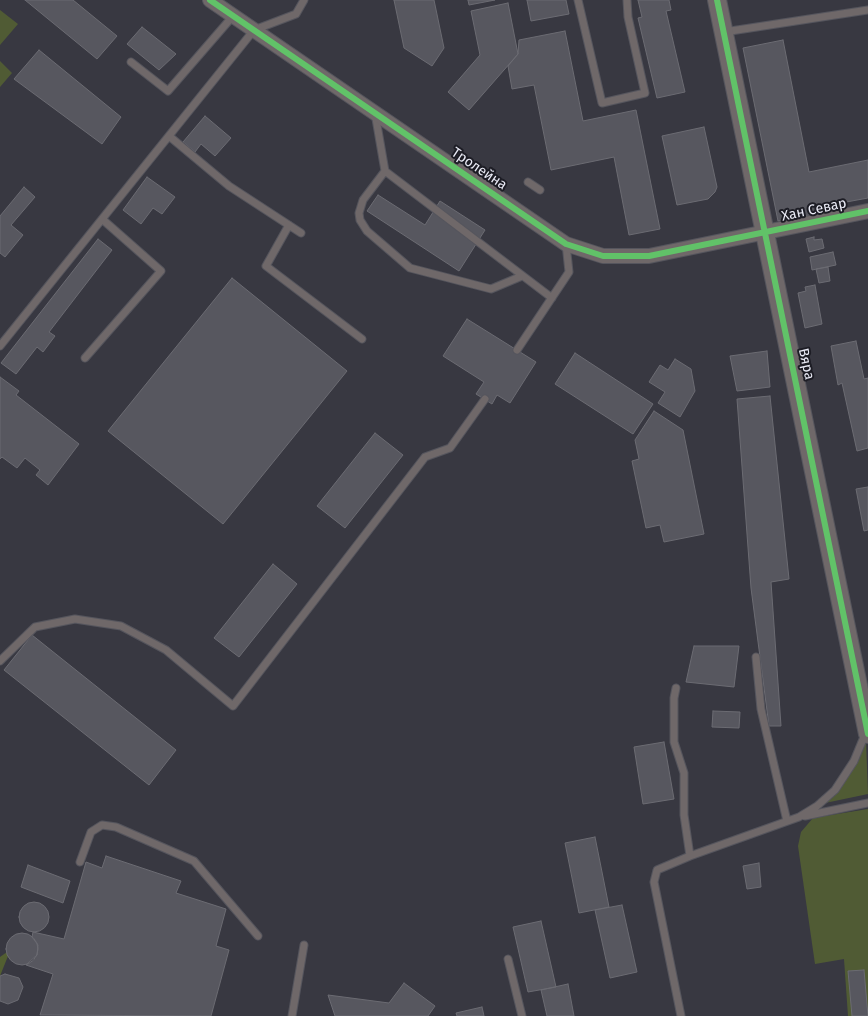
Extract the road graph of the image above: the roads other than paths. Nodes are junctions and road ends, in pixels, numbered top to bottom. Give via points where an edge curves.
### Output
1 (210, 0) edge
2 (304, 0) edge
3 (578, 0) edge
4 (627, 0) edge
5 (717, 0) edge
6 (868, 10) edge
7 (233, 16) junction
8 (254, 30) junction
9 (723, 32) junction
10 (131, 62) dead end
11 (375, 113) junction
12 (169, 136) junction
13 (385, 171) junction
14 (528, 182) dead end
15 (540, 190) dead end
16 (868, 211) edge
17 (102, 219) junction
18 (288, 225) junction
19 (766, 232) junction
20 (301, 233) dead end
21 (566, 244) junction
22 (522, 276) junction
23 (552, 298) junction
24 (362, 339) dead end
25 (0, 346) edge
26 (517, 350) dead end
27 (85, 358) dead end
28 (484, 399) dead end
29 (756, 657) dead end
30 (0, 662) edge
31 (676, 688) dead end
32 (868, 731) edge
33 (868, 803) edge
34 (799, 817) junction
35 (787, 821) junction
36 (690, 856) junction
37 (80, 862) dead end
38 (258, 936) dead end
39 (304, 945) dead end
40 (508, 959) dead end
41 (292, 1016) edge
42 (522, 1016) edge
43 (681, 1016) edge

1 - 7 street, Тролейна
2 - 8 lane via 296,14
3 - 4 lane via 602,103 645,93
5 - 9 street, Вяра
6 - 9 lane
7 - 8 street, Тролейна
7 - 10 lane via 168,91
8 - 11 street, Тролейна
8 - 12 lane
9 - 19 street, Вяра
11 - 13 lane
11 - 21 street, Тролейна
12 - 17 lane
12 - 18 lane via 229,186
13 - 22 lane
13 - 22 lane via 363,200 360,220 367,232 410,268 491,289
14 - 15 lane
16 - 19 street, Хан Севар
17 - 25 lane
17 - 27 lane via 161,271
18 - 20 lane
18 - 24 lane via 266,266
19 - 21 street, Тролейна via 648,256 603,256
19 - 32 street, Вяра
21 - 23 lane via 569,272
22 - 23 lane
23 - 26 lane
28 - 30 lane via 450,448 425,457 233,706 166,650 121,626 75,619 35,627
29 - 35 lane via 763,717
31 - 36 lane via 674,742 684,773 684,815
32 - 34 lane via 834,790
33 - 34 lane
34 - 35 lane
35 - 36 lane
36 - 43 lane via 660,868 653,878
37 - 38 lane via 91,832 102,825 116,826 194,861
39 - 41 lane
40 - 42 lane

